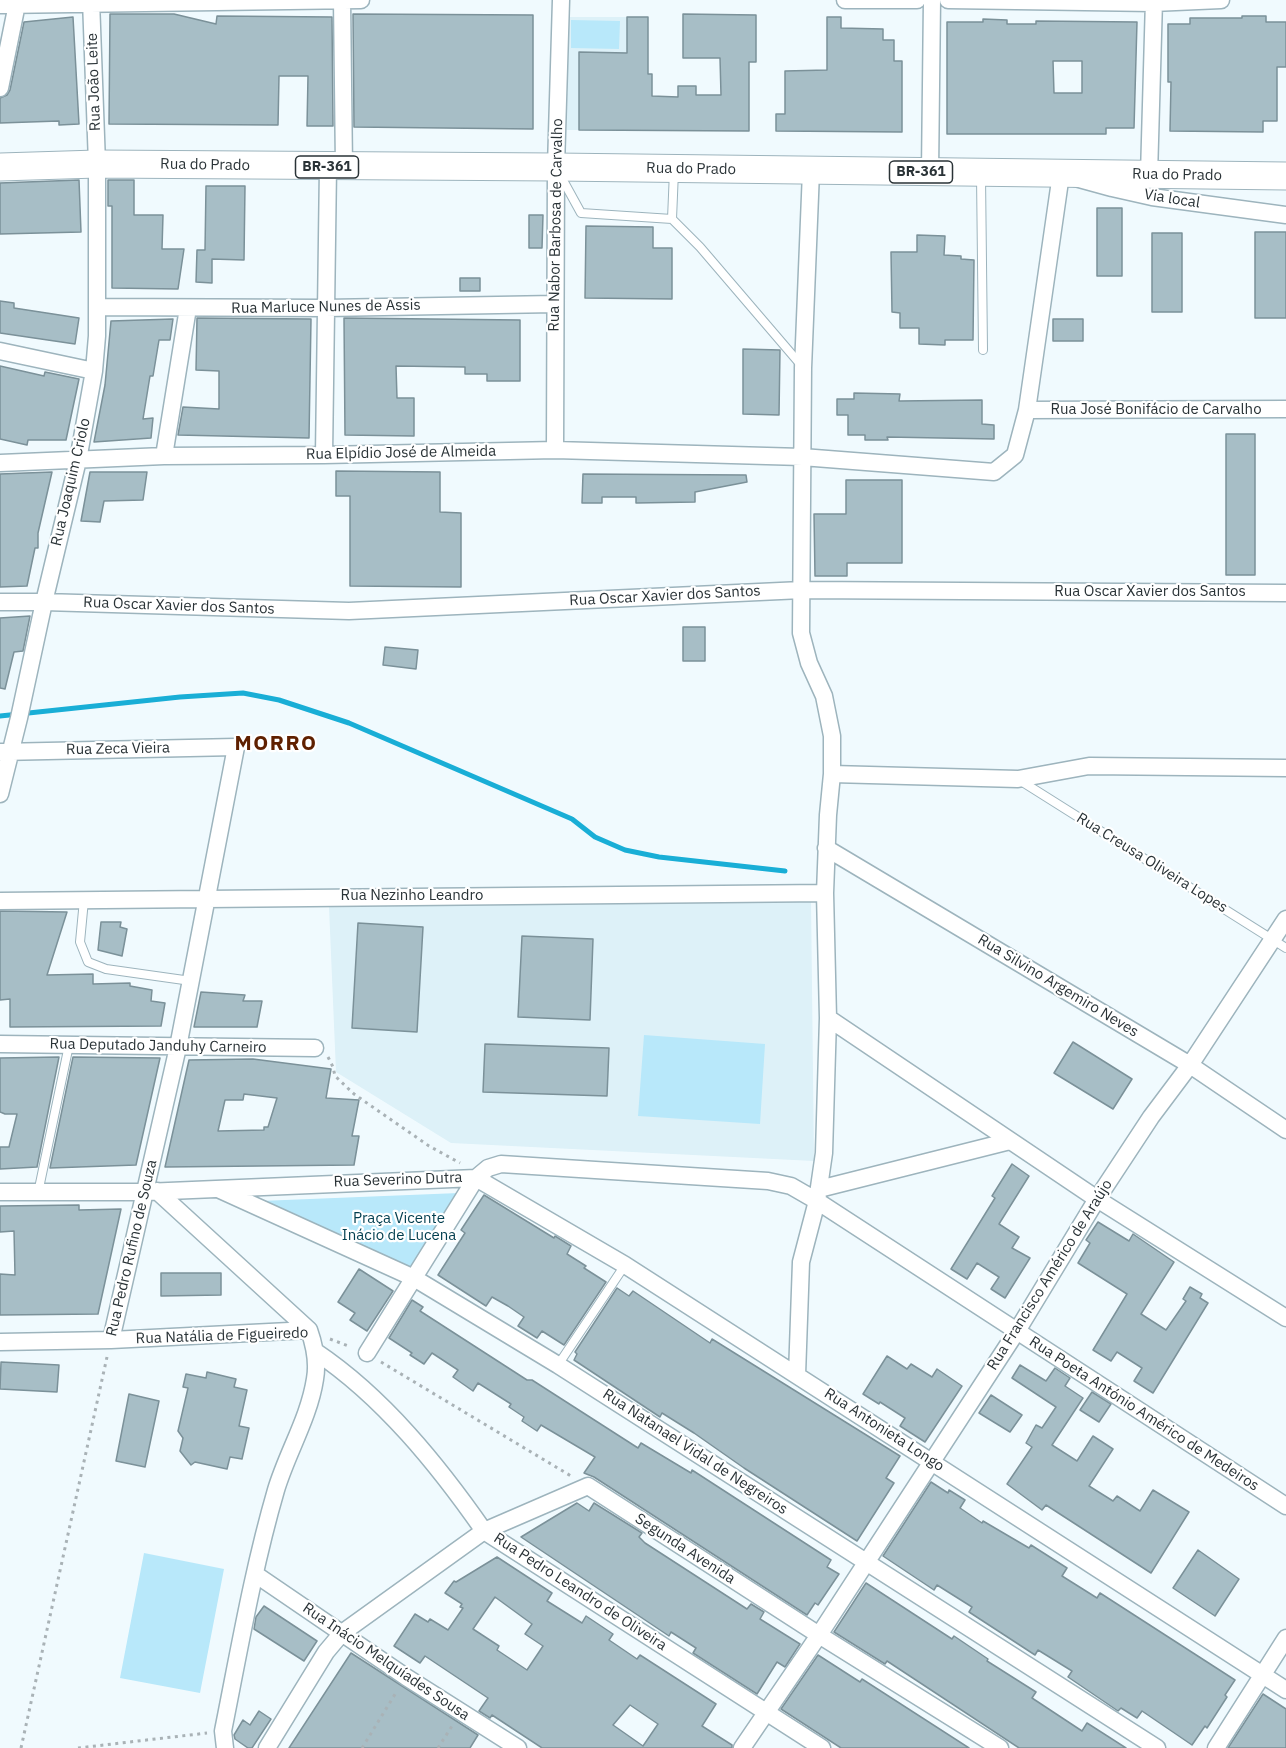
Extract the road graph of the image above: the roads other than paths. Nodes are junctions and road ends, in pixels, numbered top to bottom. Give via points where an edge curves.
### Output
1 (342, 0) edge
2 (361, 0) edge
3 (561, 0) edge
4 (845, 0) edge
5 (880, 0) edge
6 (917, 0) edge
7 (932, 0) edge
8 (948, 0) edge
9 (1221, 0) edge
10 (91, 1) edge
11 (1153, 1) edge
12 (8, 4) edge
13 (0, 88) edge
14 (97, 164) junction
15 (0, 167) edge
16 (336, 167) junction
17 (556, 167) junction
18 (674, 169) junction
19 (811, 171) junction
20 (930, 172) junction
21 (981, 173) junction
22 (1061, 174) junction
23 (1149, 175) junction
24 (1286, 176) edge
25 (1286, 214) edge
26 (672, 219) junction
27 (555, 304) junction
28 (97, 307) junction
29 (188, 308) junction
30 (326, 308) junction
31 (983, 350) dead end
32 (0, 351) edge
33 (803, 368) junction
34 (94, 371) junction
35 (1286, 409) edge
36 (1027, 410) junction
37 (555, 450) junction
38 (324, 455) junction
39 (164, 456) junction
40 (802, 457) junction
41 (78, 459) junction
42 (0, 463) edge
43 (802, 590) junction
44 (1286, 593) edge
45 (0, 602) edge
46 (44, 602) junction
47 (236, 747) joint
48 (5, 752) edge
49 (1286, 768) edge
50 (832, 774) junction
51 (1018, 779) junction
52 (0, 794) edge
53 (826, 848) junction
54 (825, 893) junction
55 (207, 898) junction
56 (84, 900) junction
57 (0, 901) edge
58 (1286, 919) edge
59 (1280, 944) edge
60 (191, 981) junction
61 (828, 1018) junction
62 (0, 1044) edge
63 (69, 1045) junction
64 (178, 1047) junction
65 (315, 1048) road end
66 (1191, 1065) junction
67 (1286, 1130) edge
68 (1010, 1140) junction
69 (476, 1178) junction
70 (791, 1186) joint
71 (215, 1188) junction
72 (151, 1191) junction
73 (0, 1192) edge
74 (38, 1193) junction
75 (818, 1195) junction
76 (1097, 1198) junction
77 (625, 1265) junction
78 (414, 1278) junction
79 (1286, 1318) edge
80 (309, 1330) junction
81 (1017, 1331) junction
82 (111, 1340) junction
83 (0, 1342) edge
84 (316, 1352) junction
85 (367, 1353) road end
86 (558, 1365) junction
87 (797, 1375) junction
88 (932, 1461) junction
89 (1286, 1506) edge
90 (484, 1531) junction
91 (867, 1561) junction
92 (255, 1574) junction
93 (342, 1633) junction
94 (819, 1635) junction
95 (1286, 1638) edge
96 (1263, 1675) junction
97 (1286, 1690) edge
98 (765, 1711) junction
99 (225, 1748) edge
100 (267, 1748) edge
101 (518, 1748) edge
102 (742, 1748) edge
103 (822, 1748) edge
104 (1000, 1748) edge
105 (1157, 1748) edge
106 (1216, 1748) edge

1 - 2 street
1 - 10 street
1 - 16 street
3 - 17 street, Rua Nabor Barbosa de Carvalho
4 - 5 street
5 - 6 street
7 - 20 street
8 - 11 street
9 - 11 street
10 - 12 street
10 - 14 street, Rua João Leite
11 - 23 street
12 - 13 street
14 - 15 main road, BR-361
14 - 16 main road, Rua do Prado / BR-361
14 - 28 street, Rua Joaquim Criolo
16 - 17 main road, Rua do Prado / BR-361
16 - 30 street
17 - 18 main road, Rua do Prado / BR-361
17 - 26 lane via 581,213
17 - 27 street, Rua Nabor Barbosa de Carvalho
18 - 19 main road, Rua do Prado / BR-361
18 - 26 lane
19 - 20 main road, Rua do Prado / BR-361
19 - 33 street
20 - 21 main road, Rua do Prado / BR-361
21 - 22 main road, Rua do Prado / BR-361
21 - 31 lane
22 - 23 main road, Rua do Prado / BR-361
22 - 25 street, Via local via 1152,196
22 - 36 street, Rua Elpídio José de Almeida
23 - 24 main road, Rua do Prado / BR-361
26 - 33 lane
27 - 30 street, Rua Marluce Nunes de Assis
27 - 37 street, Rua Nabor Barbosa de Carvalho
28 - 29 street, Rua Marluce Nunes de Assis
28 - 34 street, Rua Joaquim Criolo
29 - 30 street, Rua Marluce Nunes de Assis
29 - 39 street
30 - 38 street
32 - 34 street
33 - 40 street
34 - 41 street, Rua Joaquim Criolo
35 - 36 street, Rua José Bonifácio de Carvalho
36 - 40 street, Rua Elpídio José de Almeida via 1015,455 993,472
37 - 38 street, Rua Elpídio José de Almeida
37 - 40 street, Rua Elpídio José de Almeida
38 - 39 street, Rua Elpídio José de Almeida
39 - 41 street, Rua Elpídio José de Almeida
40 - 43 street
41 - 42 street, Rua Elpídio José de Almeida
41 - 46 street, Rua Joaquim Criolo
43 - 44 street, Rua Oscar Xavier dos Santos
43 - 46 street, Rua Oscar Xavier dos Santos via 349,611
43 - 50 street via 801,633 824,696
45 - 46 street, Rua Oscar Xavier dos Santos
46 - 48 street, Rua Joaquim Criolo via 19,718
47 - 48 street, Rua Zeca Vieira
47 - 55 street, Rua Pedro Rufino de Souza
48 - 52 street, Rua Joaquim Criolo
49 - 51 street via 1089,766
50 - 51 street
50 - 53 street
51 - 59 lane, Rua Creusa Oliveira Lopes
53 - 54 street
53 - 66 street, Rua Silvino Argemiro Neves
54 - 55 street, Rua Nezinho Leandro
54 - 61 street
55 - 56 street, Rua Nezinho Leandro
55 - 60 street, Rua Pedro Rufino de Souza
56 - 57 street, Rua Nezinho Leandro
56 - 60 lane via 80,942 88,962 106,969
58 - 59 street, Rua Francisco Américo de Araújo
59 - 66 street, Rua Francisco Américo de Araújo
60 - 64 street, Rua Pedro Rufino de Souza
61 - 68 street
61 - 75 street via 824,1153
62 - 63 street, Rua Deputado Janduhy Carneiro
63 - 64 street, Rua Deputado Janduhy Carneiro
63 - 74 lane
64 - 65 street, Rua Deputado Janduhy Carneiro
64 - 72 street, Rua Pedro Rufino de Souza
66 - 67 street, Rua Silvino Argemiro Neves
66 - 76 street, Rua Francisco Américo de Araújo
68 - 75 street
68 - 76 street
69 - 70 street, Rua Severino Dutra via 501,1164 768,1181
69 - 71 street, Rua Severino Dutra
69 - 77 street, Rua Antonieta Longo
69 - 78 street
70 - 75 street, Rua Poeta António Américo de Medeiros
71 - 72 street, Rua Severino Dutra
71 - 78 street, Rua Natanael Vidal de Negreiros
72 - 74 street, Rua Severino Dutra
72 - 80 street
72 - 82 street, Rua Pedro Rufino de Souza
73 - 74 street, Rua Severino Dutra
75 - 81 street, Rua Poeta António Américo de Medeiros
75 - 87 street via 801,1262
76 - 79 street
76 - 81 street, Rua Francisco Américo de Araújo
77 - 86 lane
77 - 87 street, Rua Antonieta Longo
78 - 85 street
78 - 86 street, Rua Natanael Vidal de Negreiros
80 - 82 street, Rua Natália de Figueiredo
80 - 84 street
81 - 88 street, Rua Francisco Américo de Araújo
81 - 89 street, Rua Poeta António Américo de Medeiros
82 - 83 street, Rua Natália de Figueiredo
84 - 90 street, Rua Pedro Leandro de Oliveira via 345,1373 404,1430 447,1478
84 - 92 street via 312,1399 286,1460
86 - 91 street, Rua Natanael Vidal de Negreiros
87 - 88 street, Rua Antonieta Longo
88 - 91 street, Rua Francisco Américo de Araújo
88 - 96 street, Rua Antonieta Longo
90 - 93 street
90 - 94 street, Segunda Avenida via 588,1486
90 - 98 street, Rua Pedro Leandro de Oliveira
91 - 94 street, Rua Francisco Américo de Araújo
91 - 105 street, Rua Natanael Vidal de Negreiros
92 - 93 street, Rua Inácio Melquíades Sousa
92 - 99 street via 223,1731
93 - 100 street via 326,1652
93 - 101 street, Rua Inácio Melquíades Sousa
94 - 98 street, Rua Francisco Américo de Araújo
94 - 104 street, Segunda Avenida
95 - 96 street
96 - 97 street, Rua Antonieta Longo
96 - 106 street
98 - 102 street, Rua Francisco Américo de Araújo
98 - 103 street, Rua Pedro Leandro de Oliveira

